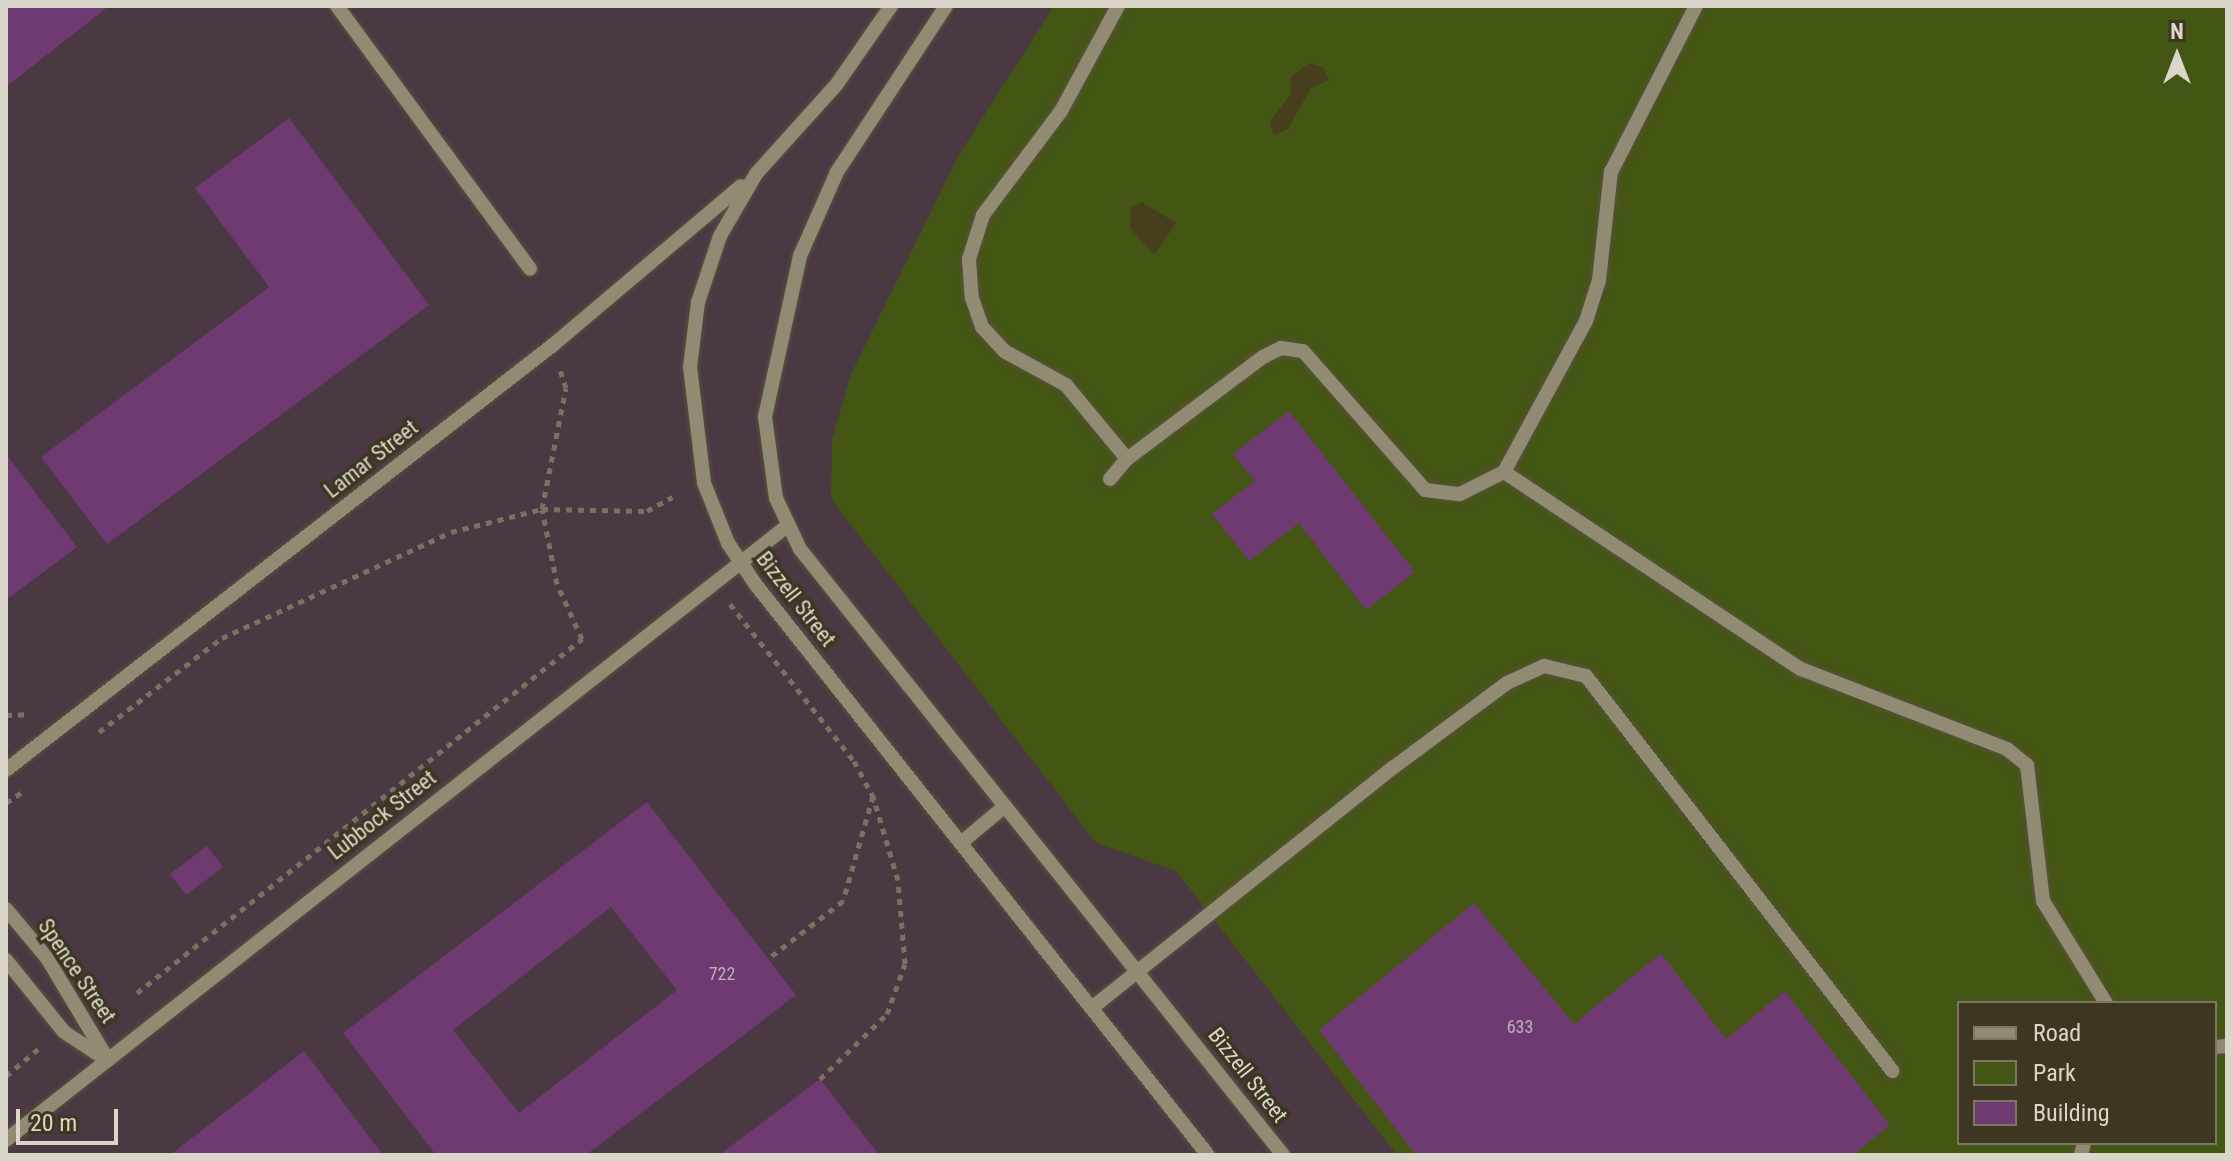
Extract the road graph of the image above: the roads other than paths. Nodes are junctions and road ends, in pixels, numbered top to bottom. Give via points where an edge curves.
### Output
1 (337, 6) edge
2 (891, 6) edge
3 (946, 6) edge
4 (1118, 6) edge
5 (1696, 6) edge
6 (756, 174) junction
7 (530, 269) dead end
8 (1127, 459) junction
9 (1504, 472) junction
10 (1110, 479) dead end
11 (787, 526) junction
12 (739, 562) junction
13 (6, 770) edge
14 (1005, 806) junction
15 (962, 842) junction
16 (6, 909) edge
17 (6, 960) edge
18 (1136, 969) junction
19 (2105, 1001) edge
20 (1093, 1007) junction
21 (108, 1060) junction
22 (1892, 1071) dead end
23 (6, 1140) edge
24 (1275, 1152) edge
25 (1208, 1155) edge

1 - 7 street
2 - 6 street, Bizzell Street via 837,84
3 - 11 street, Bizzell Street via 837,172 800,256 765,417 767,456
4 - 8 street via 1061,111 997,189 969,259 982,327 1004,351 1066,385
5 - 9 street via 1611,172 1599,280 1586,321
6 - 12 street, Bizzell Street via 707,269 690,367 697,456
6 - 13 street, Lamar Street via 553,345
8 - 9 street via 1281,348 1315,360 1425,490 1460,494
8 - 10 street
9 - 19 street via 1801,669 1968,729 2027,765 2043,901
11 - 12 street, Lubbock Street
11 - 14 street, Bizzell Street
12 - 15 street, Bizzell Street
12 - 21 street, Lubbock Street
14 - 15 street
14 - 18 street, Bizzell Street
15 - 20 street, Bizzell Street
16 - 21 street, Spence Street via 47,958
17 - 21 street, Spence Street via 64,1032
18 - 20 street
18 - 22 street via 1469,711 1544,666 1586,676
18 - 24 street, Bizzell Street
20 - 25 street, Bizzell Street
21 - 23 street, Lubbock Street

